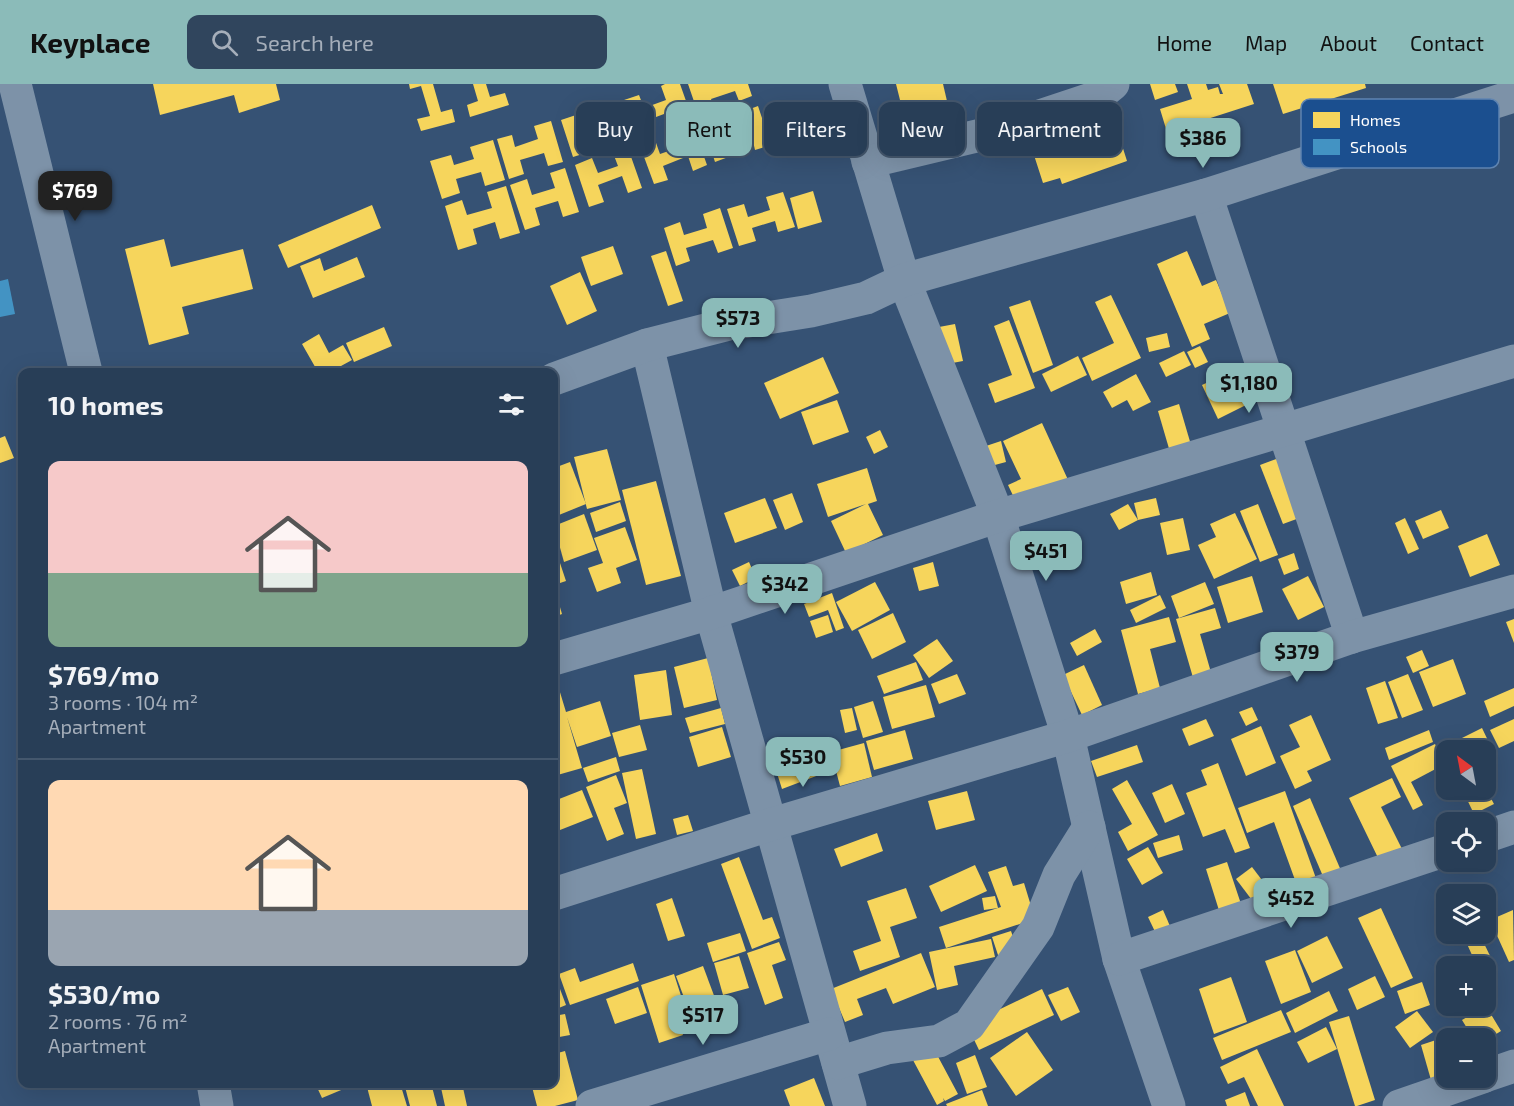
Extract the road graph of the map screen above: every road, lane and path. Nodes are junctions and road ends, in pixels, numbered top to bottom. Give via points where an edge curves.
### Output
1 (15, 84) edge
2 (845, 84) edge
3 (1113, 84) edge
4 (1514, 96) edge
5 (1499, 101) edge
6 (868, 162) junction
7 (1301, 164) edge
8 (1206, 195) junction
9 (904, 280) junction
10 (647, 345) junction
11 (1514, 360) edge
12 (85, 368) edge
13 (558, 378) edge
14 (1282, 430) junction
15 (998, 516) junction
16 (1514, 591) edge
17 (711, 613) junction
18 (1352, 637) junction
19 (558, 658) edge
20 (1068, 735) junction
21 (769, 825) junction
22 (1089, 827) junction
23 (1514, 827) edge
24 (1496, 833) edge
25 (1436, 853) edge
26 (558, 893) edge
27 (1119, 959) junction
28 (833, 1049) junction
29 (1514, 1066) edge
30 (1496, 1073) edge
31 (214, 1088) edge
32 (1461, 1088) edge
33 (1436, 1100) edge
34 (217, 1106) edge
35 (592, 1106) edge
36 (850, 1106) edge
37 (1169, 1106) edge
38 (1399, 1106) edge

1 - 12 street
2 - 6 street
3 - 6 street via 1097,97 985,134
4 - 5 street
6 - 9 street
7 - 8 street
8 - 9 street
8 - 14 street
9 - 10 street via 867,298 729,324
9 - 15 street
10 - 13 street
10 - 17 street
11 - 14 street
14 - 15 street
14 - 18 street
15 - 17 street
15 - 20 street
16 - 18 street
17 - 19 street
17 - 21 street
18 - 20 street
20 - 21 street
20 - 22 street
21 - 26 street
21 - 28 street
22 - 27 street
22 - 28 street via 1059,875 1038,927 969,1025 939,1041 887,1048
23 - 24 street
25 - 27 street
27 - 37 street
28 - 35 street
28 - 36 street
29 - 30 street
31 - 34 street
32 - 33 street
33 - 38 street

